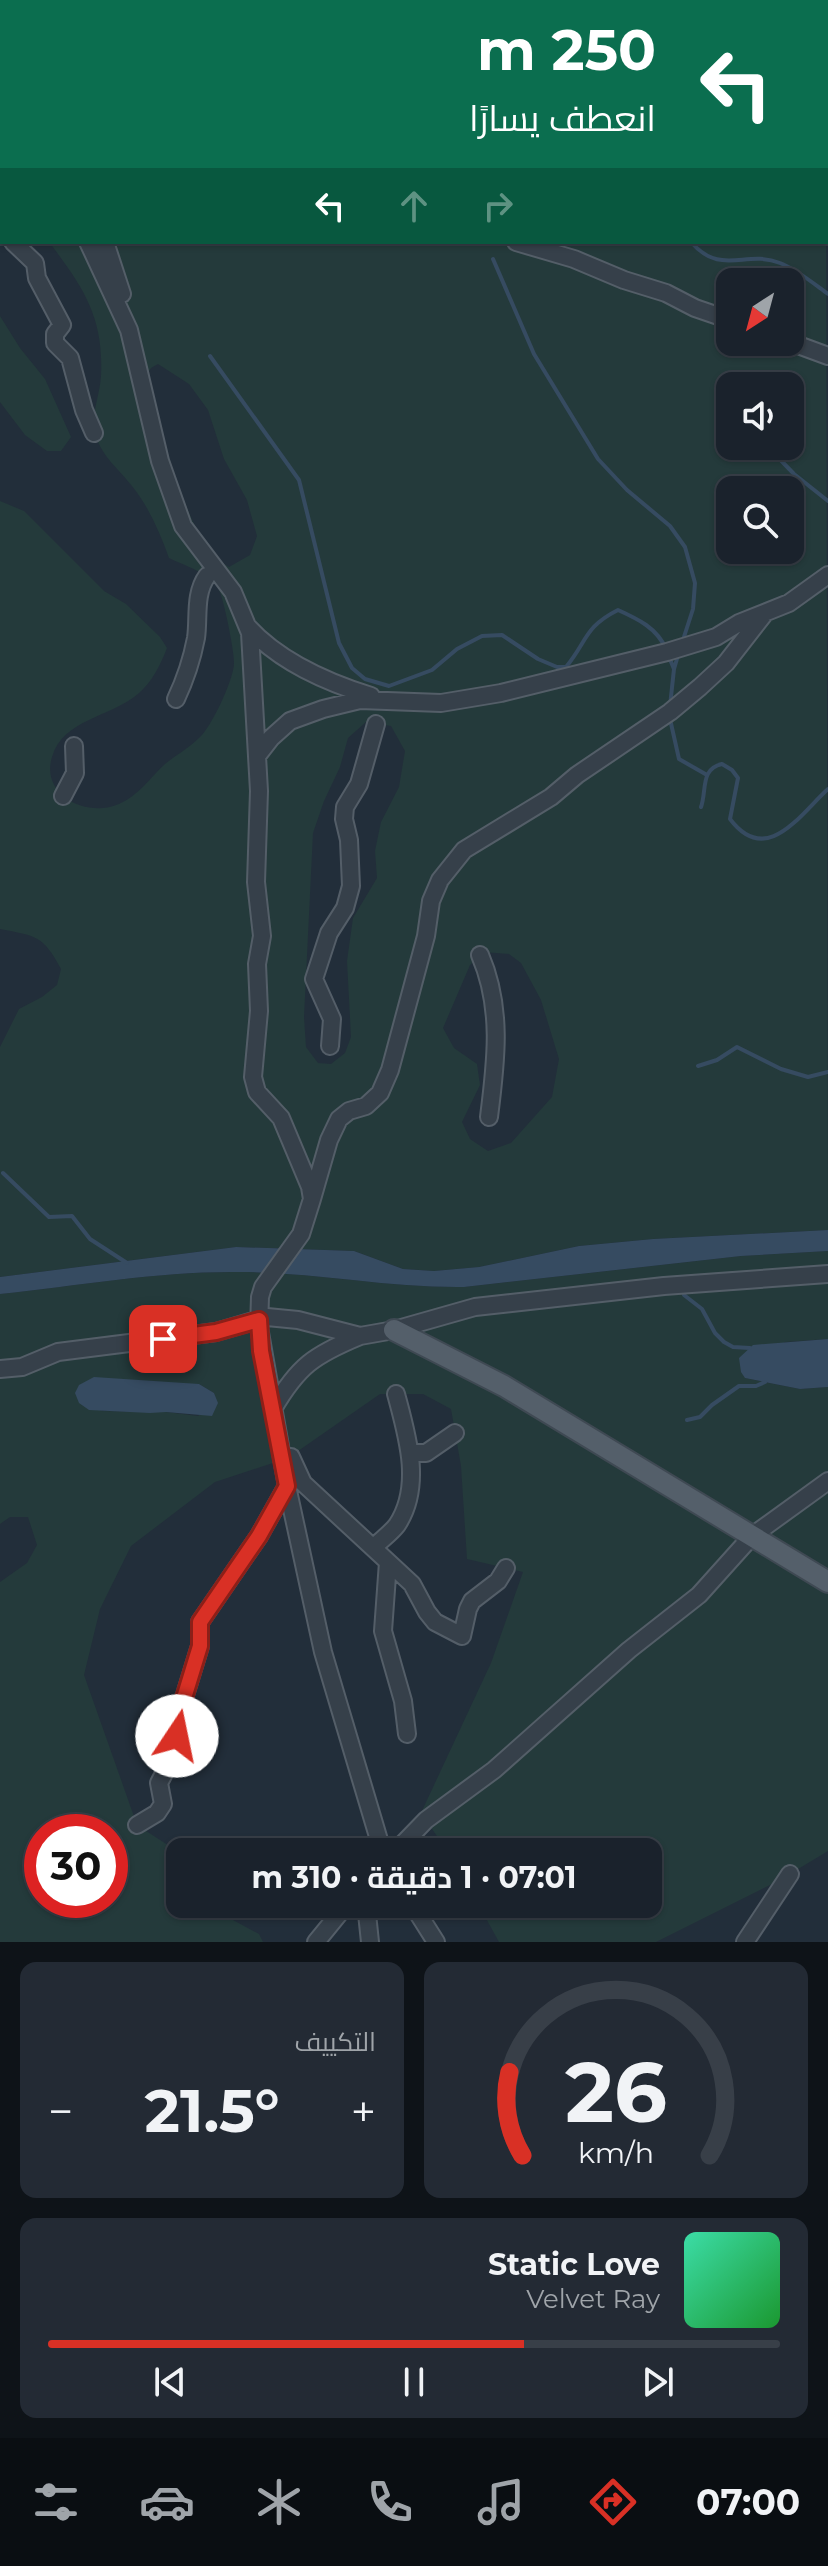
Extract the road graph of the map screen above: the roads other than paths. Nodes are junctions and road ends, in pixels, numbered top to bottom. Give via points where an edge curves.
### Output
1 (15, 244) edge
2 (89, 244) edge
3 (106, 244) edge
4 (523, 244) edge
5 (716, 315) edge
6 (122, 317) junction
7 (804, 347) edge
8 (828, 356) edge
9 (94, 433) dead end
10 (828, 575) edge
11 (207, 576) dead end
12 (765, 613) junction
13 (248, 627) junction
14 (176, 699) dead end
15 (388, 702) junction
16 (376, 724) dead end
17 (74, 746) dead end
18 (257, 756) junction
19 (63, 796) dead end
20 (480, 955) dead end
21 (330, 1046) dead end
22 (489, 1117) dead end
23 (312, 1199) junction
24 (828, 1274) edge
25 (259, 1320) junction
26 (394, 1330) junction
27 (360, 1336) junction
28 (0, 1369) edge
29 (396, 1394) dead end
30 (273, 1409) junction
31 (455, 1433) dead end
32 (410, 1453) junction
33 (291, 1457) dead end
34 (828, 1481) edge
35 (287, 1486) junction
36 (752, 1536) junction
37 (374, 1547) junction
38 (388, 1562) junction
39 (506, 1568) dead end
40 (828, 1582) edge
41 (407, 1734) dead end
42 (137, 1825) dead end
43 (378, 1838) edge
44 (409, 1838) edge
45 (790, 1874) dead end
46 (336, 1918) edge
47 (367, 1918) edge
48 (421, 1918) edge
49 (316, 1942) edge
50 (370, 1942) edge
51 (436, 1942) edge
52 (745, 1942) edge

1 - 9 street via 35,263 37,278 62,325 55,343 70,358
2 - 6 street
3 - 6 street via 123,299
4 - 5 street
6 - 13 street via 183,526 233,592
7 - 8 street
10 - 12 street
11 - 14 street via 199,592 196,640
12 - 15 street via 716,637 559,680 441,703
12 - 23 street via 726,663 670,712 551,797 464,850 440,880 390,1070 380,1093 339,1119
13 - 15 street via 294,663
13 - 18 street
15 - 18 street via 360,700 290,721
16 - 21 street via 359,784 345,807 351,886 314,979 332,1019
17 - 19 street via 75,773
18 - 23 street via 256,882 262,936 253,1077 257,1092 281,1118
20 - 22 street via 497,1025
23 - 25 street via 301,1234 263,1287
24 - 26 street via 475,1307
25 - 27 street via 298,1320
25 - 28 street via 216,1332 58,1352 22,1367
25 - 30 street
26 - 27 street
26 - 36 main road via 504,1386
27 - 30 street via 304,1365
29 - 32 street
30 - 35 street
31 - 32 street via 426,1453
32 - 37 street via 409,1497 396,1527
33 - 37 street via 303,1483
34 - 36 street
35 - 42 street via 200,1622 200,1646 169,1764 159,1783 163,1804
35 - 43 street via 323,1652
36 - 40 main road
36 - 44 street via 699,1595
37 - 38 street
38 - 39 street via 412,1584 435,1622 462,1636 472,1601
38 - 41 street via 383,1631
45 - 52 street
46 - 49 street
47 - 50 street
48 - 51 street

